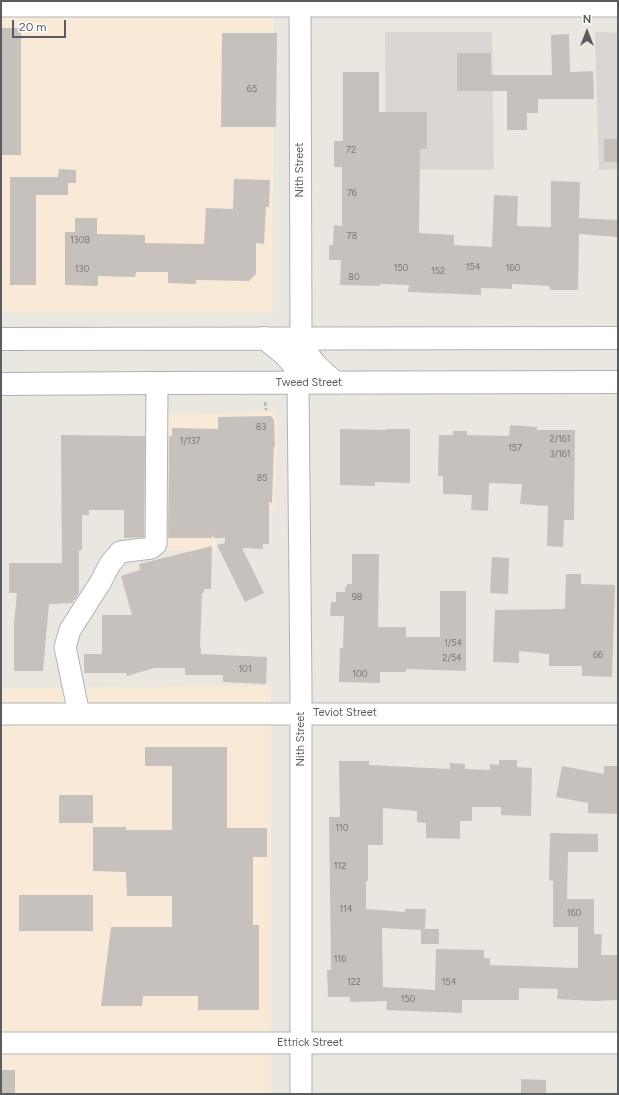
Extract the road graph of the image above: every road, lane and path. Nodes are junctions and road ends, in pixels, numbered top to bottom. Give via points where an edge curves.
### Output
1 (300, 3) edge
2 (1, 6) edge
3 (618, 6) edge
4 (264, 338) junction
5 (301, 338) junction
6 (618, 338) edge
7 (1, 339) edge
8 (618, 382) edge
9 (158, 383) junction
10 (298, 383) junction
11 (336, 383) junction
12 (1, 384) edge
13 (301, 713) junction
14 (1, 714) edge
15 (79, 714) junction
16 (618, 714) edge
17 (301, 1043) junction
18 (618, 1043) edge
19 (1, 1044) edge
20 (301, 1094) edge

1 - 2 street
1 - 3 street
1 - 5 street, Nith Street
4 - 5 main road
4 - 7 main road
4 - 10 main road via 294,365
5 - 6 main road
5 - 11 main road via 305,352 311,360
8 - 11 main road, Tweed Street
9 - 10 main road, Tweed Street
9 - 12 main road, Tweed Street
9 - 15 street via 156,544 151,548 120,552 70,630 65,647
10 - 11 main road, Tweed Street
10 - 13 street, Nith Street
13 - 15 street, Teviot Street
13 - 16 street, Teviot Street
13 - 17 street, Nith Street
14 - 15 street, Teviot Street
17 - 18 street, Ettrick Street
17 - 19 street, Ettrick Street
17 - 20 street, Nith Street

